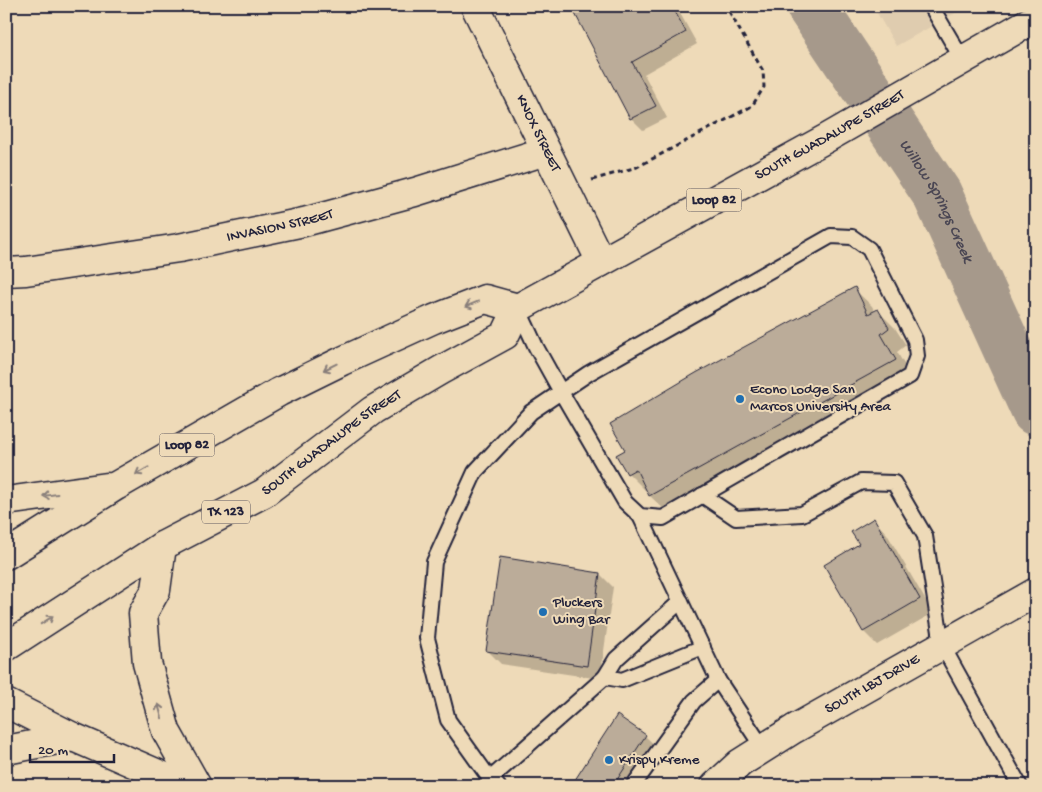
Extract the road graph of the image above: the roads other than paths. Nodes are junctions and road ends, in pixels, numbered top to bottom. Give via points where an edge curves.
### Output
1 (475, 6) edge
2 (931, 6) edge
3 (1036, 18) edge
4 (962, 59) junction
5 (546, 151) junction
6 (601, 262) junction
7 (6, 272) edge
8 (518, 308) junction
9 (561, 392) junction
10 (116, 486) junction
11 (702, 495) junction
12 (6, 501) edge
13 (640, 516) junction
14 (162, 546) junction
15 (6, 555) edge
16 (1036, 592) edge
17 (681, 601) junction
18 (942, 645) junction
19 (6, 647) edge
20 (703, 647) junction
21 (605, 677) junction
22 (718, 680) junction
23 (6, 703) edge
24 (73, 737) junction
25 (763, 748) junction
26 (6, 750) edge
27 (492, 783) edge
28 (186, 786) edge
29 (197, 786) edge
30 (633, 786) edge
31 (715, 786) edge
32 (1020, 786) edge

1 - 5 main road, KNOX STREET
2 - 4 lane
3 - 4 main road, SOUTH GUADALUPE STREET / Loop 82
4 - 6 main road, SOUTH GUADALUPE STREET / Loop 82 via 827,138
5 - 6 main road, KNOX STREET
5 - 7 main road, INVASION STREET via 416,192 304,222 179,248
6 - 8 main road, SOUTH GUADALUPE STREET / Loop 82
8 - 9 lane
8 -> 10 main road, Loop 82 via 485,299 425,323 279,392
8 - 14 main road, SOUTH GUADALUPE STREET / TX 123 via 504,335 373,410 264,493
9 - 11 lane via 831,236 852,237 869,249 915,340 918,356 910,376
9 - 13 lane via 625,502
9 - 27 lane via 531,412 475,472 434,562 427,638 448,720
10 -> 12 main road
10 - 15 main road, Loop 82
11 - 13 lane via 663,518
11 - 18 lane via 736,518 755,517 802,514 861,482 894,483 925,536
13 - 17 lane
19 -> 14 main road, SOUTH GUADALUPE STREET / TX 123
29 -> 14 main road via 166,731 147,663 143,613 156,590
16 - 18 main road, SOUTH LBJ DRIVE
17 - 20 lane
17 - 21 lane via 616,659
18 - 25 main road, SOUTH LBJ DRIVE
18 - 32 lane
20 - 21 lane via 622,680
20 - 22 lane
21 - 27 lane
22 - 25 lane
22 - 30 lane via 694,700
23 - 24 main road
24 - 26 main road
24 - 28 main road
25 - 31 main road, SOUTH LBJ DRIVE via 740,763

